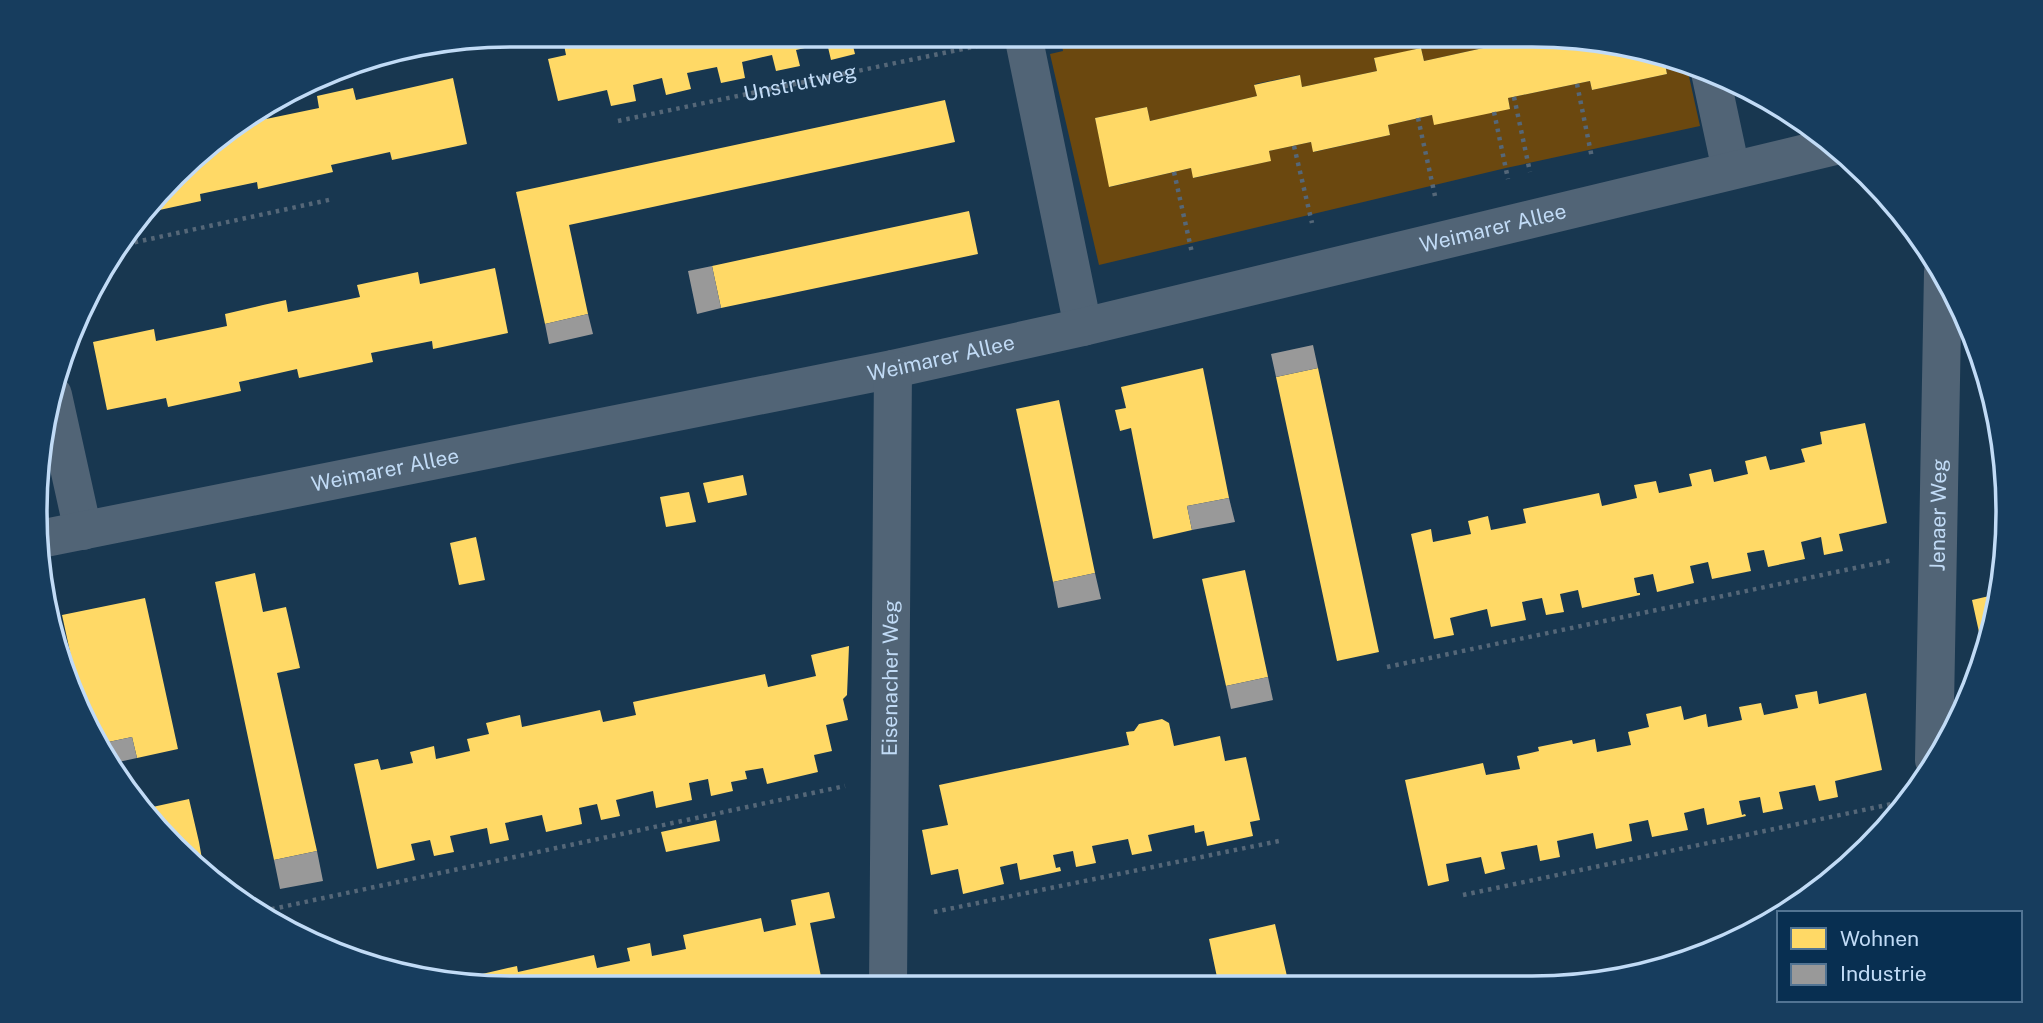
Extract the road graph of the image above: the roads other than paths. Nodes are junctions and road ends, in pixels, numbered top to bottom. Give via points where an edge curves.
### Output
1 (1025, 47) edge
2 (1713, 85) edge
3 (1822, 149) edge
4 (1731, 170) junction
5 (1943, 296) edge
6 (1083, 327) junction
7 (893, 369) junction
8 (57, 415) edge
9 (83, 531) junction
10 (48, 538) edge
11 (1934, 743) edge
12 (888, 976) edge

1 - 6 street
2 - 4 street
3 - 4 street, Weimarer Allee
4 - 6 street, Weimarer Allee
5 - 11 street, Jenaer Weg
6 - 7 street, Weimarer Allee
7 - 9 street, Weimarer Allee
7 - 12 street, Eisenacher Weg
8 - 9 street
9 - 10 street, Weimarer Allee

